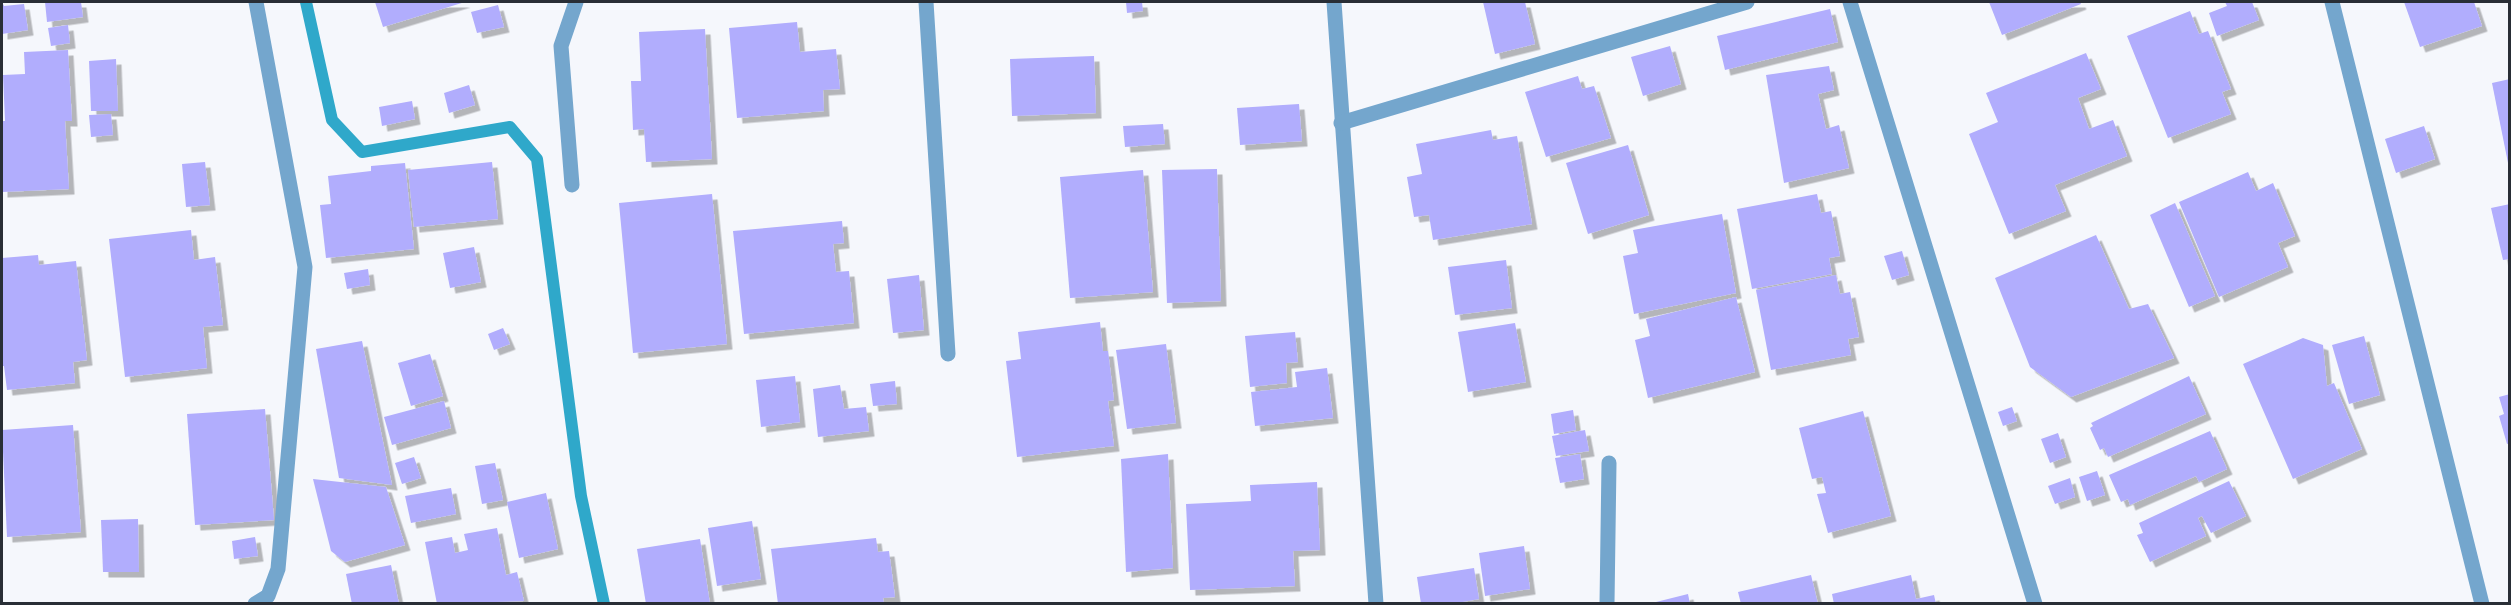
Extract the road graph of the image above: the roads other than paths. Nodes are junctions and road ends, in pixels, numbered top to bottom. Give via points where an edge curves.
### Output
1 (256, 2) edge
2 (576, 2) edge
3 (926, 2) edge
4 (1334, 2) edge
5 (1747, 2) edge
6 (1850, 2) edge
7 (2332, 2) edge
8 (1341, 123) junction
9 (572, 185) dead end
10 (948, 354) dead end
11 (1609, 463) dead end
12 (255, 603) edge
13 (1376, 603) edge
14 (1607, 603) edge
15 (2036, 603) edge
16 (2482, 603) edge

1 - 12 street via 305,267 278,569 268,596
2 - 9 street via 561,46
3 - 10 street
4 - 8 street
5 - 8 street
6 - 15 street
7 - 16 street
8 - 13 street
11 - 14 street

